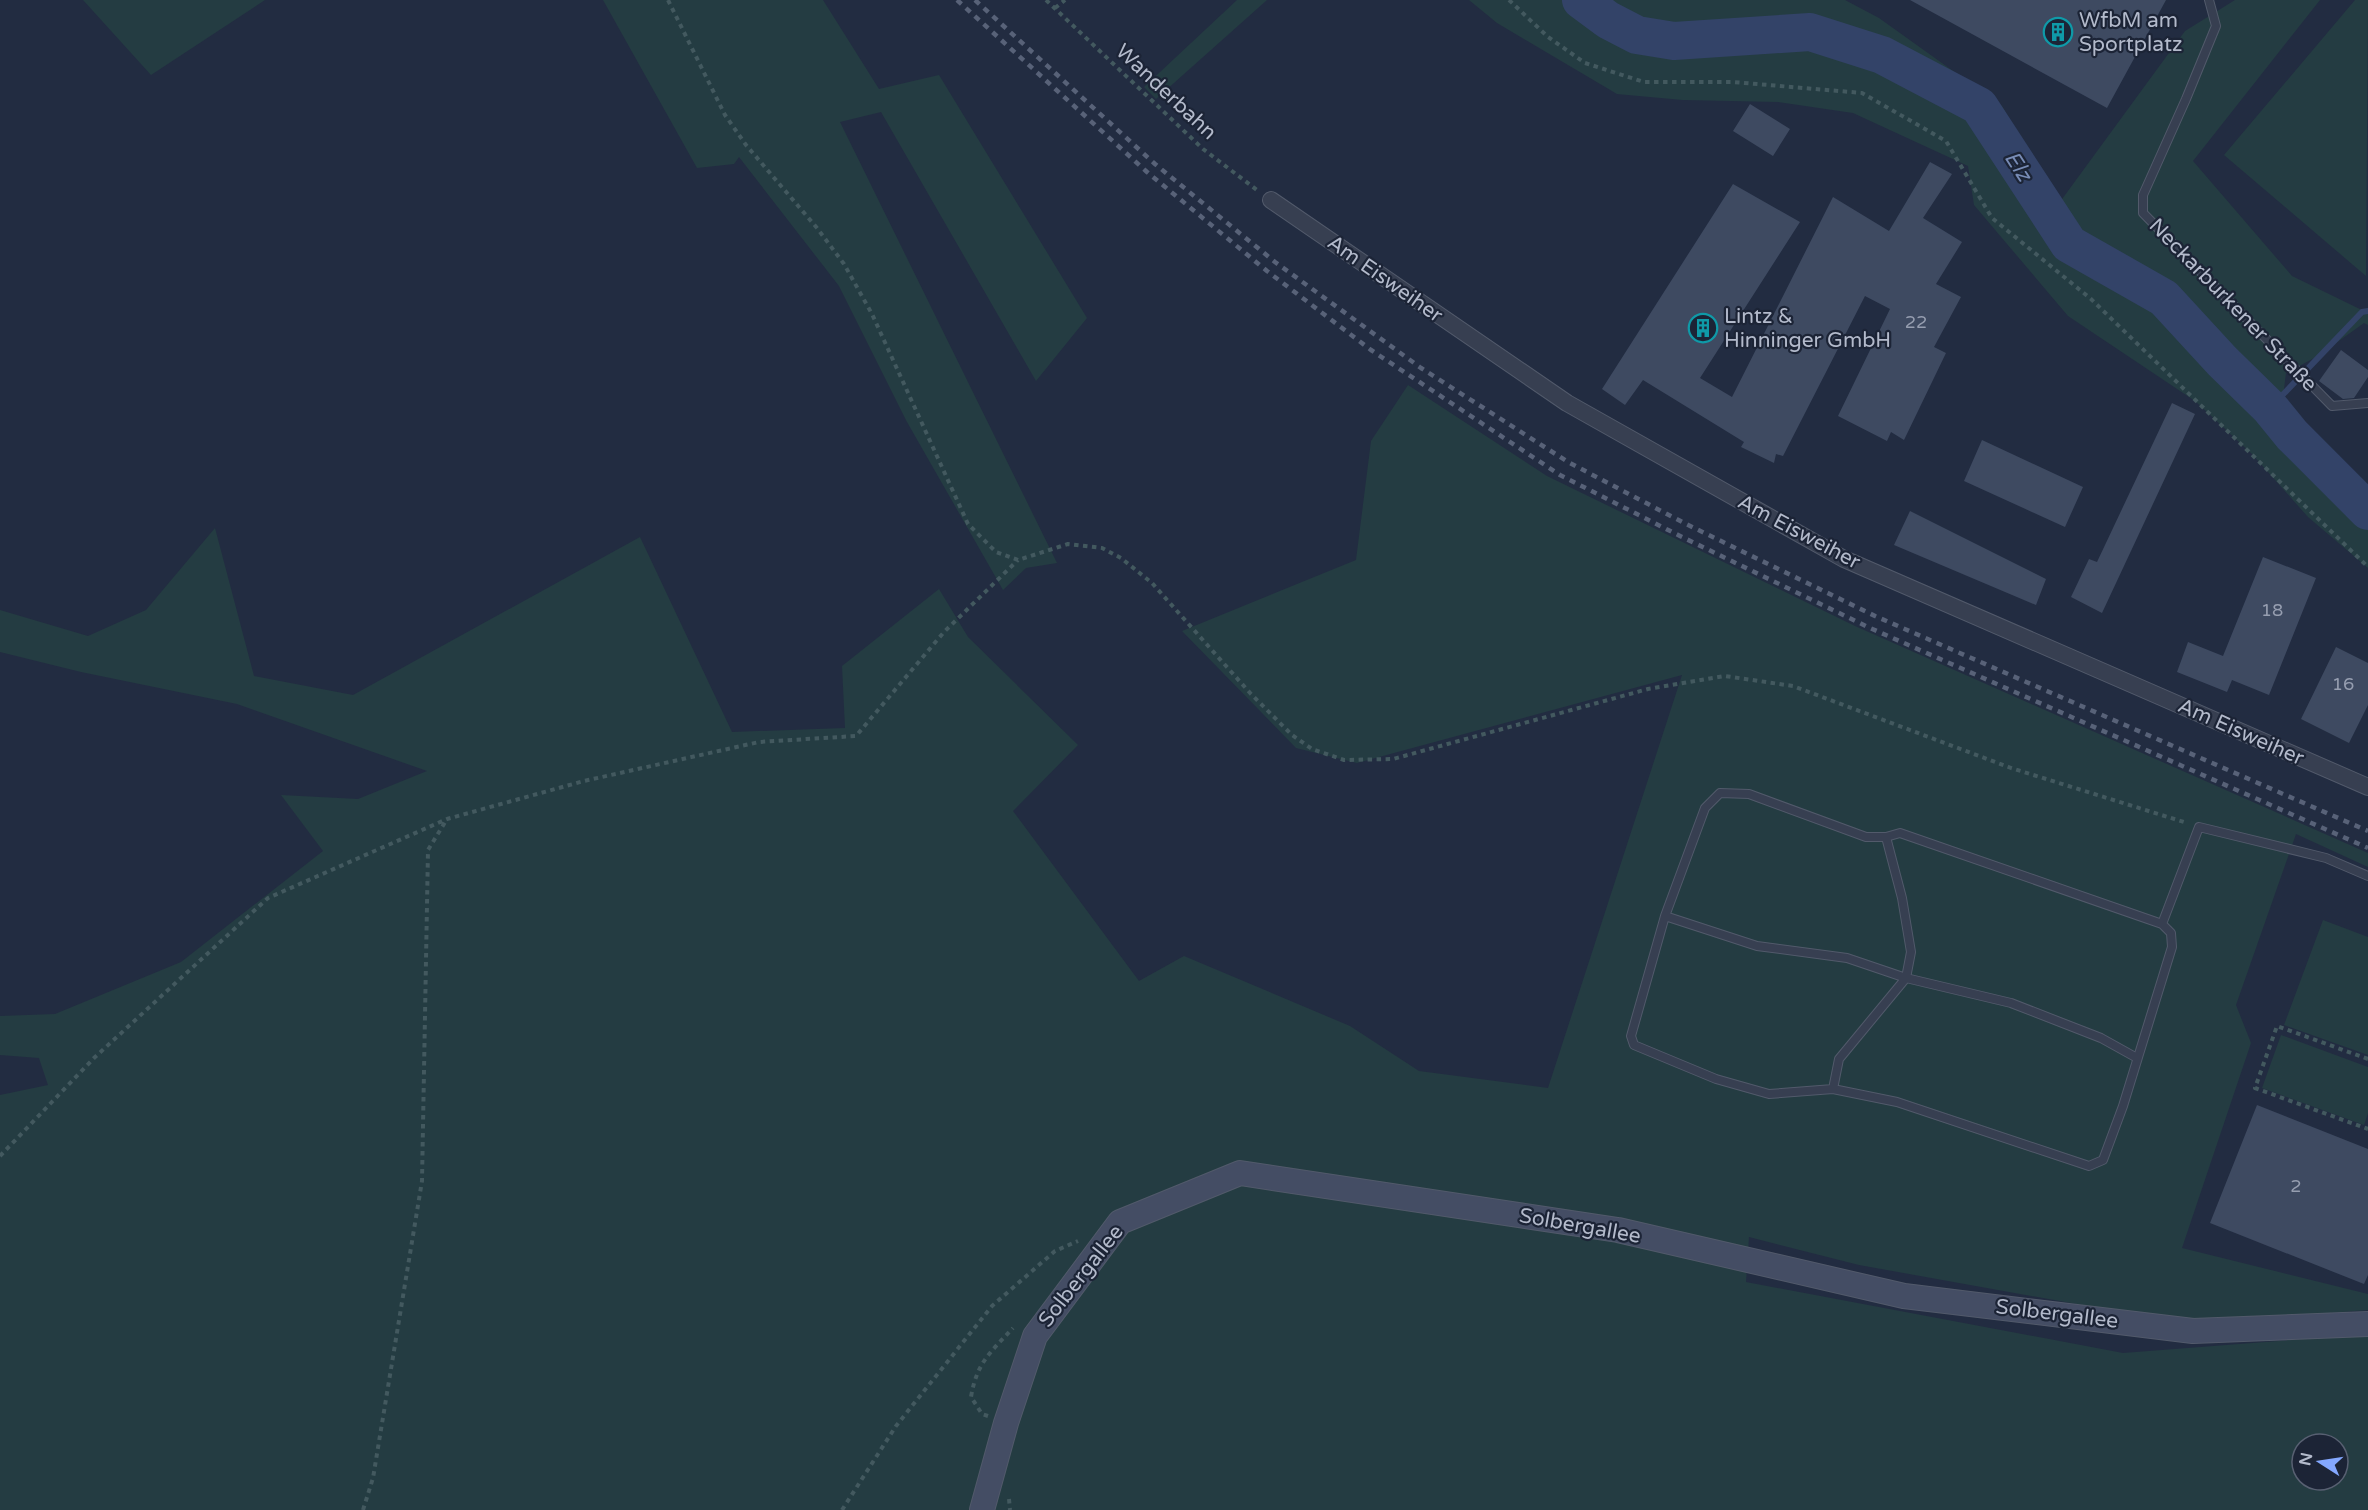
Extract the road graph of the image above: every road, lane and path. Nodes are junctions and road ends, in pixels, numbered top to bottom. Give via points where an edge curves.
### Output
1 (668, 0) edge
2 (1046, 0) edge
3 (1065, 0) edge
4 (1509, 0) edge
5 (2209, 0) edge
6 (1055, 8) junction
7 (1271, 200) joint
8 (2368, 403) edge
9 (1017, 560) junction
10 (2368, 567) edge
11 (2368, 787) edge
12 (447, 819) junction
13 (2199, 827) junction
14 (1886, 837) junction
15 (2368, 876) edge
16 (1665, 916) junction
17 (2162, 924) junction
18 (1905, 978) junction
19 (2138, 1058) junction
20 (2368, 1059) edge
21 (1833, 1089) junction
22 (2368, 1129) edge
23 (0, 1156) edge
24 (1088, 1237) dead end
25 (2368, 1324) edge
26 (363, 1510) edge
27 (842, 1510) edge
28 (982, 1510) edge

1 - 9 path via 725,115 844,264 872,314 968,524 996,552
2 - 6 path, Wanderbahn
3 - 6 path
4 - 10 path via 1548,38 1585,63 1644,82 1733,82 1862,93 1946,141 1992,218 2091,299
5 - 8 lane, Neckarburkener Straße via 2216,26 2143,195 2143,213 2332,406
6 - 7 path, Wanderbahn via 1203,149
7 - 11 street, Am Eisweiher via 1566,404 1844,559
9 - 12 path via 944,632 856,736 759,742 584,781
9 - 13 path via 1068,544 1102,548 1121,558 1152,583 1292,735 1312,749 1344,760 1393,759 1648,689 1725,676 1793,686 2011,768
12 - 23 path via 268,898 94,1058
12 - 26 path via 428,850 422,1181 373,1478
13 - 15 lane via 2326,858
13 - 17 lane
14 - 16 lane via 1866,837 1749,794 1720,793 1705,807
14 - 17 lane via 1900,832
14 - 18 lane via 1911,952
16 - 18 lane via 1757,946 1847,958
16 - 21 lane via 1631,1036 1634,1045 1716,1079 1769,1094
17 - 19 lane via 2171,933 2172,947
18 - 19 lane via 2011,1003 2101,1038
18 - 21 lane via 1839,1059
19 - 21 lane via 2103,1160 2089,1166 1897,1102
20 - 22 path via 2277,1026 2255,1088
24 - 27 path via 1055,1251 992,1306 896,1426
25 - 28 street, Solbergallee via 2193,1330 1904,1296 1618,1230 1240,1173 1120,1222 1035,1336

